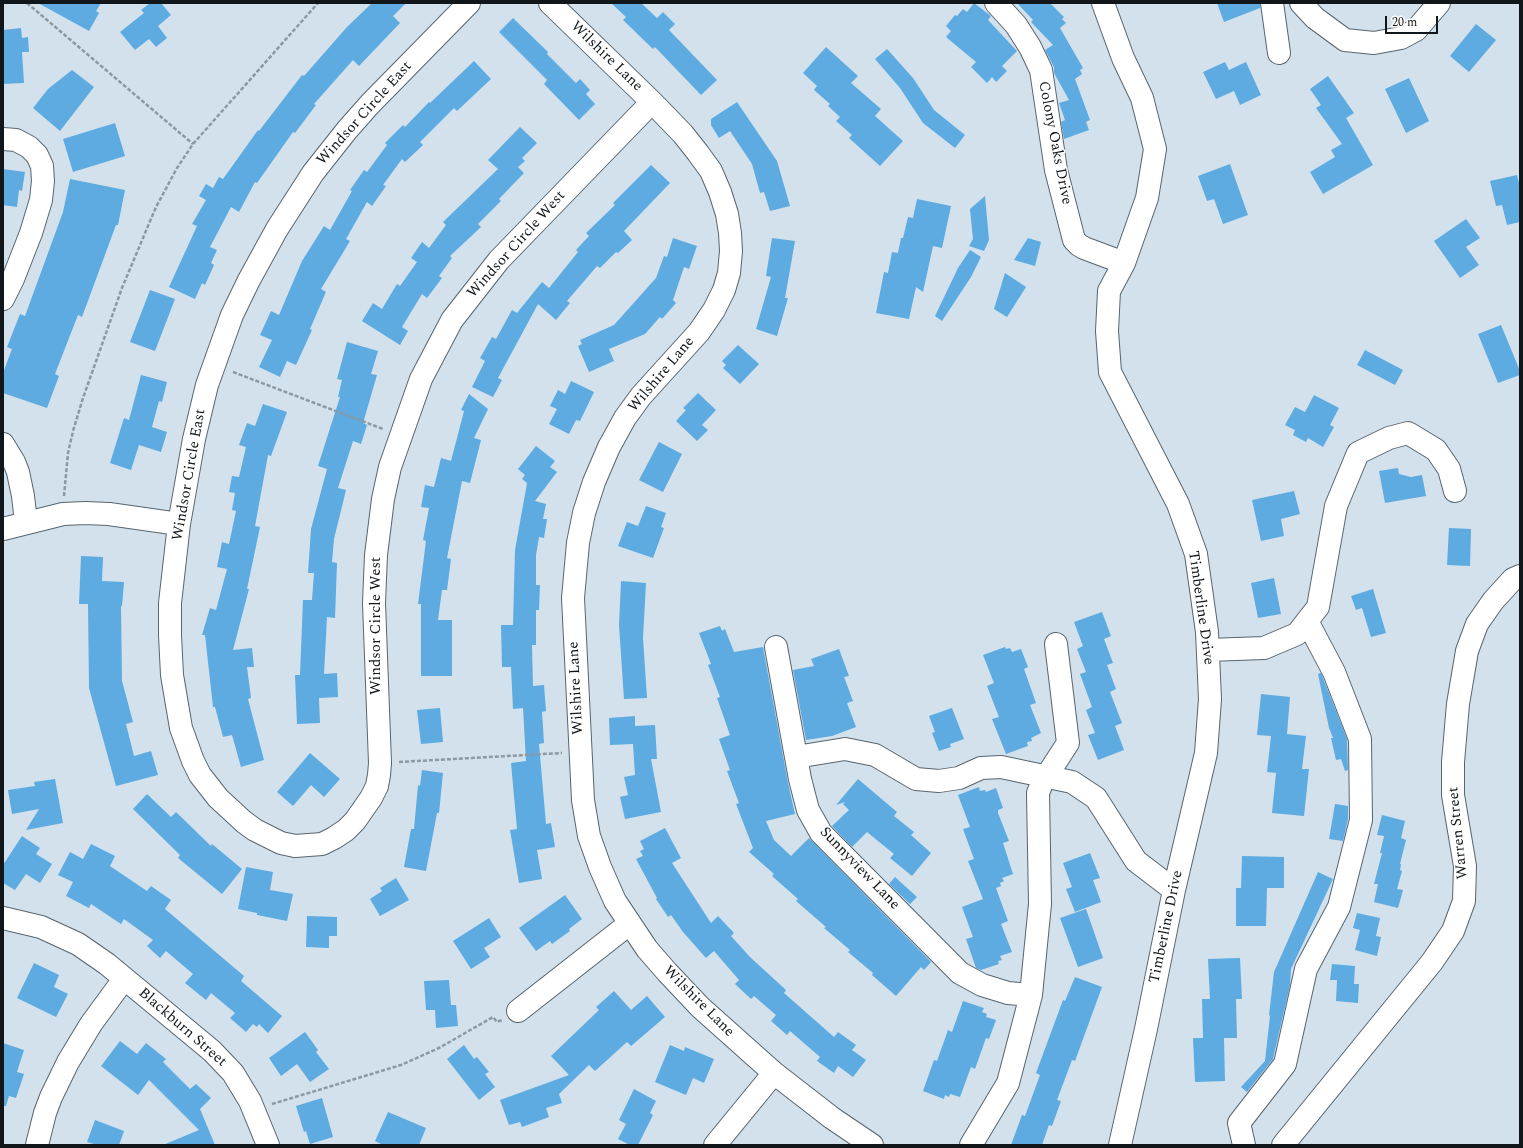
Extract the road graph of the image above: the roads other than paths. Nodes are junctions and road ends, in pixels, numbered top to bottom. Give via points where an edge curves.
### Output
1 (468, 3) edge
2 (550, 3) edge
3 (996, 3) edge
4 (1103, 3) edge
5 (1272, 3) edge
6 (1301, 3) edge
7 (1438, 3) edge
8 (1279, 53) dead end
9 (652, 102) junction
10 (3, 140) edge
11 (1124, 263) junction
12 (3, 299) edge
13 (3, 444) edge
14 (1455, 491) dead end
15 (26, 522) junction
16 (179, 524) junction
17 (3, 529) edge
18 (1520, 576) edge
19 (1307, 621) junction
20 (1056, 644) dead end
21 (776, 647) dead end
22 (1208, 650) junction
23 (796, 757) junction
24 (380, 763) joint
25 (1046, 777) junction
26 (1174, 890) junction
27 (3, 918) edge
28 (629, 924) junction
29 (124, 979) junction
30 (1031, 995) junction
31 (518, 1011) road end
32 (774, 1073) junction
33 (37, 1145) edge
34 (268, 1145) edge
35 (715, 1145) edge
36 (872, 1145) edge
37 (971, 1145) edge
38 (1120, 1145) edge
39 (1244, 1145) edge
40 (1283, 1145) edge

1 - 16 street, Windsor Circle East via 347,130 313,173 277,229 232,315 214,365 194,438
2 - 9 street, Wilshire Lane
3 - 11 street, Colony Oaks Drive via 1016,25 1041,70 1056,170 1074,240 1084,248
4 - 11 street, Timberline Drive via 1123,58 1142,98 1155,149 1148,198
5 - 8 street
6 - 7 street via 1315,18 1345,40 1374,44 1401,38 1416,30
9 - 24 street, Windsor Circle West via 499,260 452,320 421,379 390,467 376,555 374,625
9 - 28 street, Wilshire Lane via 683,134 711,171 724,207 731,251 729,273 714,310 699,332 641,396 609,447 594,482 578,543 573,598 583,800 589,836 600,867 614,901
10 - 12 street via 16,140 37,155 42,166 43,181 41,200 31,233
11 - 22 street, Timberline Drive via 1109,291 1106,331 1110,372 1178,504 1196,554
13 - 15 street via 18,472
14 - 19 street via 1449,469 1436,450 1408,433 1389,438 1358,453 1336,506 1318,607
15 - 16 street via 63,514 109,514
15 - 17 street
16 - 24 street, Windsor Circle East via 170,604 172,681 187,746 200,774 218,798 244,822 267,837 295,846 322,844 346,830 364,810 377,786
18 - 40 street, Warren Street via 1513,579 1493,601 1477,624 1467,651 1458,704 1453,762 1453,796 1465,866 1464,901 1453,931 1432,962
19 - 22 street via 1297,634 1264,648
19 - 39 street via 1334,672 1360,739 1361,820 1339,907 1306,969 1286,1064 1239,1123
20 - 25 street via 1068,743
21 - 23 street, Sunnyview Lane
22 - 26 street, Timberline Drive via 1210,699 1206,753
23 - 25 street via 845,749 875,755 916,780 939,781 959,778 981,768 1001,767
23 - 30 street, Sunnyview Lane via 808,810 821,833 960,973 982,985 1008,993
25 - 26 street via 1072,782 1096,798 1136,861
25 - 30 street via 1038,793 1040,904
26 - 38 street, Timberline Drive
27 - 29 street, Blackburn Street via 41,927 78,944
28 - 31 street
28 - 32 street, Wilshire Lane via 647,949 700,1007
29 - 33 street, Blackburn Street via 91,1024 68,1062 45,1113
29 - 34 street, Blackburn Street via 212,1051 233,1073 254,1109
30 - 37 street via 1008,1083
32 - 35 street
32 - 36 street, Wilshire Lane

